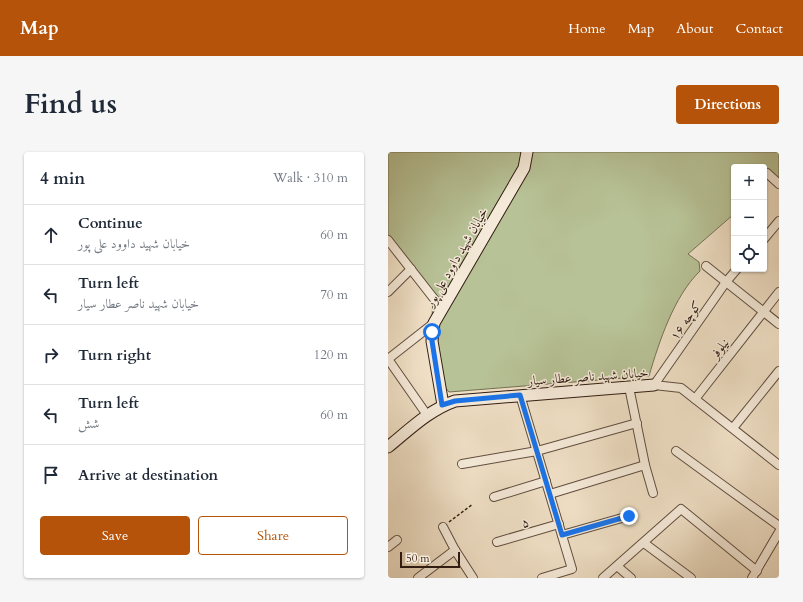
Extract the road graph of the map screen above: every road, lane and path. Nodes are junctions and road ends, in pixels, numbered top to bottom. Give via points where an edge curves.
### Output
1 (528, 152) edge
2 (767, 173) edge
3 (779, 184) edge
4 (779, 222) edge
5 (766, 236) edge
6 (388, 240) edge
7 (706, 266) dead end
8 (411, 269) junction
9 (734, 272) edge
10 (726, 282) junction
11 (388, 292) edge
12 (779, 292) edge
13 (442, 309) junction
14 (763, 311) junction
15 (434, 323) junction
16 (779, 324) edge
17 (388, 359) edge
18 (779, 371) edge
19 (654, 385) junction
20 (629, 387) junction
21 (520, 395) junction
22 (695, 399) junction
23 (442, 405) junction
24 (426, 415) junction
25 (636, 423) junction
26 (733, 428) junction
27 (388, 447) edge
28 (537, 451) junction
29 (676, 451) dead end
30 (462, 464) dead end
31 (645, 465) junction
32 (779, 465) edge
33 (546, 480) junction
34 (653, 493) dead end
35 (550, 494) junction
36 (494, 497) dead end
37 (473, 504) dead end
38 (629, 516) dead end
39 (559, 524) junction
40 (443, 526) joint
41 (779, 526) edge
42 (779, 532) edge
43 (562, 535) junction
44 (397, 540) dead end
45 (497, 542) dead end
46 (644, 542) junction
47 (388, 547) edge
48 (455, 550) junction
49 (617, 566) junction
50 (755, 575) edge
51 (424, 576) edge
52 (473, 578) edge
53 (542, 578) edge
54 (603, 578) edge
55 (631, 578) edge
56 (691, 578) edge

1 - 13 street, خیابان شهید داوود علی پور via 524,168
2 - 3 street
4 - 5 street
6 - 8 street
7 - 10 street
8 - 11 street
8 - 13 street
9 - 10 street, کوچه ۱۶
10 - 14 street
10 - 19 street, کوچه ۱۶
12 - 14 street, نیلوفر
13 - 15 street, خیابان شهید داوود علی پور
14 - 16 street
14 - 22 street, نیلوفر
15 - 17 street
15 - 23 street, خیابان شهید داوود علی پور via 432,341
17 - 24 street
18 - 26 street
19 - 20 street, خیابان شهید ناصر عطار سیار
19 - 22 street, خیابان شهید ناصر عطار سیار via 681,388
20 - 21 street, خیابان شهید ناصر عطار سیار
20 - 25 street
21 - 23 street, خیابان شهید ناصر عطار سیار via 455,401
21 - 28 street
22 - 26 street, خیابان شهید ناصر عطار سیار
23 - 24 street, خیابان شهید ناصر عطار سیار
24 - 27 street, خیابان شهید ناصر عطار سیار
25 - 28 street
25 - 31 street
26 - 32 street, خیابان شهید ناصر عطار سیار
28 - 30 street
28 - 33 street
29 - 41 street
31 - 34 street
31 - 35 street
33 - 35 street
33 - 36 street
35 - 39 street
37 - 40 path
38 - 43 street
39 - 43 street
39 - 45 street, ۵
40 - 48 street
42 - 50 street
43 - 53 street via 572,569
44 - 47 street
46 - 49 street
46 - 50 street via 681,509
46 - 56 street
48 - 51 street
48 - 52 street
49 - 54 street
49 - 55 street

